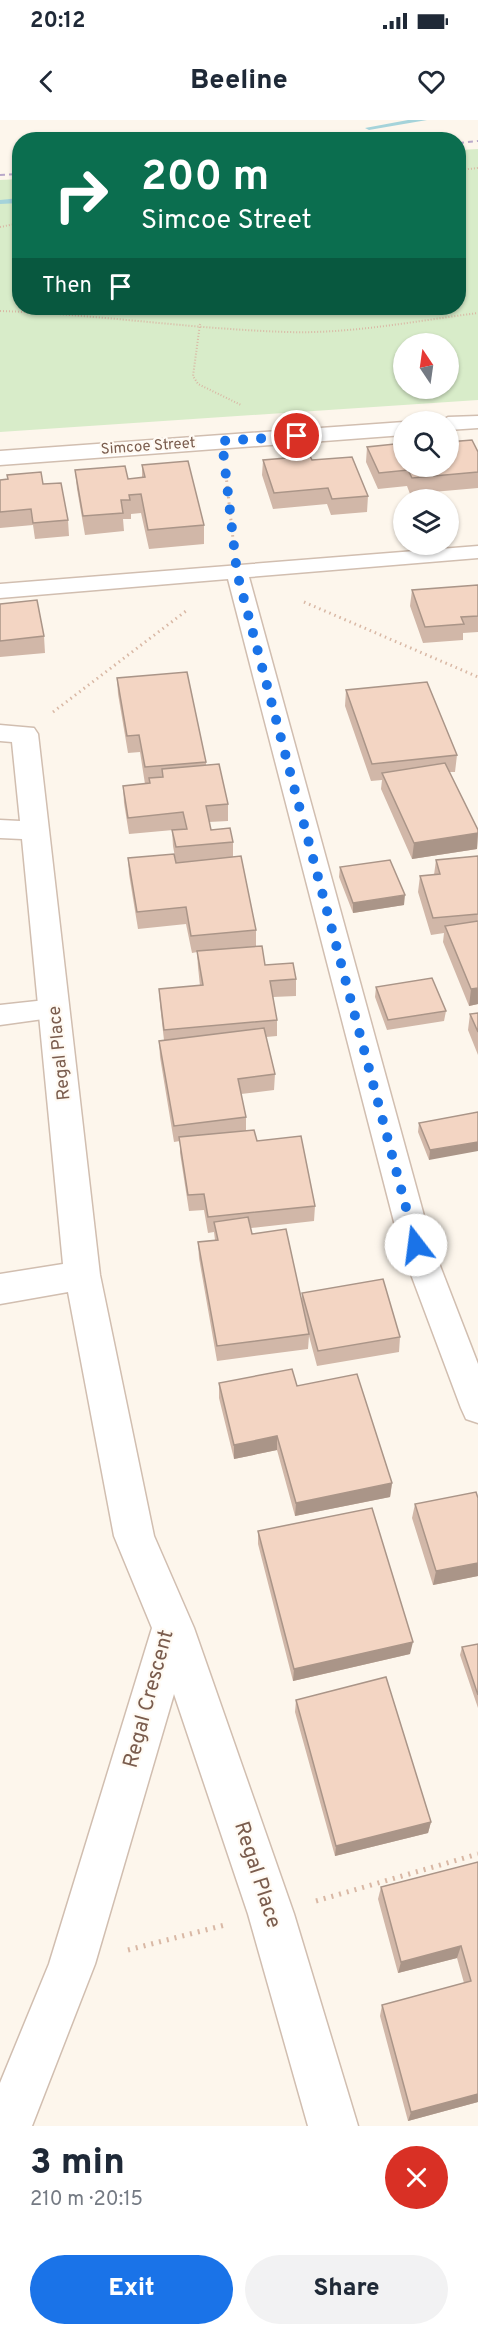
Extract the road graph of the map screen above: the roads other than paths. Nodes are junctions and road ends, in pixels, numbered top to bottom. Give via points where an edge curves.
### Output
1 (478, 422) edge
2 (459, 423) edge
3 (393, 429) edge
4 (0, 458) edge
5 (478, 552) edge
6 (237, 573) junction
7 (0, 591) edge
8 (12, 734) edge
9 (0, 828) edge
10 (37, 831) junction
11 (55, 1009) junction
12 (0, 1015) edge
13 (82, 1275) junction
14 (0, 1289) edge
15 (478, 1408) edge
16 (173, 1628) junction
17 (7, 2126) edge
18 (333, 2126) edge

1 - 2 street
3 - 4 street, Simcoe Street
5 - 6 lane
6 - 7 lane
6 - 15 lane via 416,1245
8 - 10 street, Regal Place
9 - 10 street
10 - 11 street, Regal Place
11 - 12 lane
11 - 13 street, Regal Place
13 - 14 street
13 - 16 street, Regal Crescent via 134,1536
16 - 17 street, Regal Crescent via 72,1964
16 - 18 street, Regal Place via 271,1914

